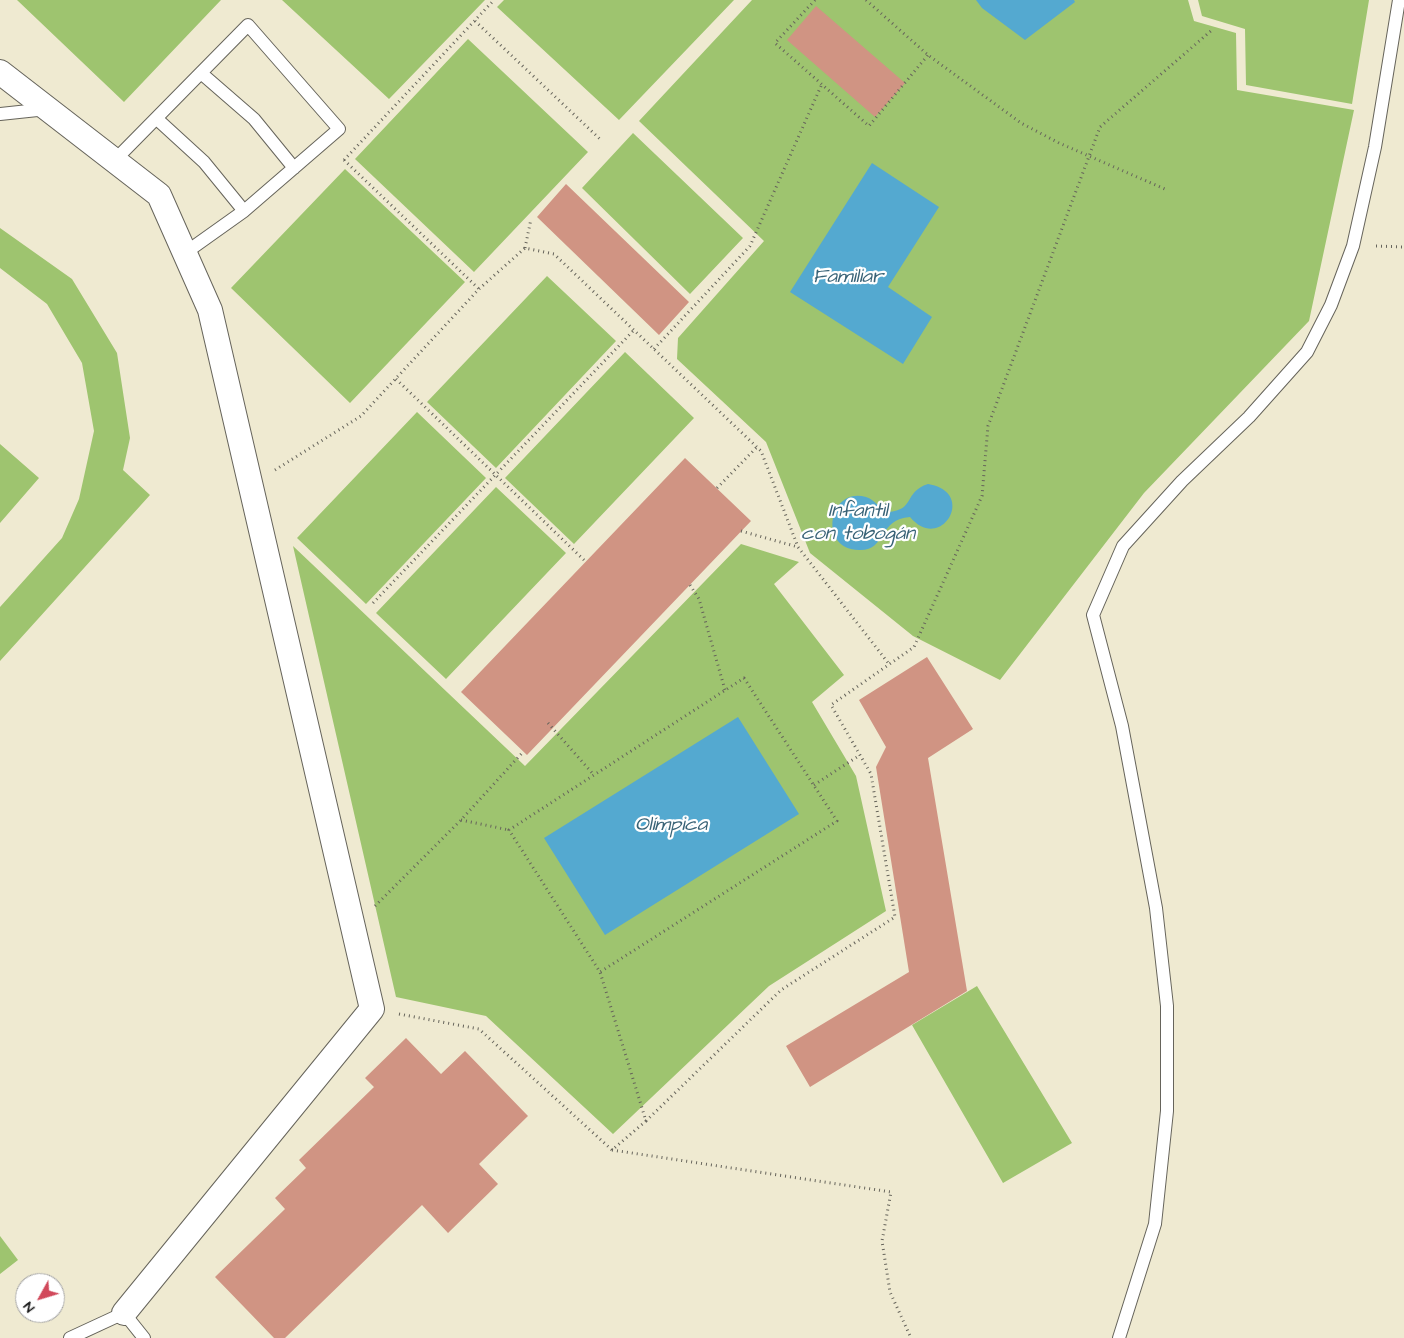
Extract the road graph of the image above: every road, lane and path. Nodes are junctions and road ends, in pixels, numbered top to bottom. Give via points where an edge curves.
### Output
1 (494, 0) edge
2 (815, 0) edge
3 (866, 0) edge
4 (1398, 0) edge
5 (475, 21) junction
6 (1212, 30) dead end
7 (928, 55) junction
8 (0, 72) edge
9 (201, 73) junction
10 (821, 86) junction
11 (48, 109) junction
12 (0, 114) edge
13 (157, 119) junction
14 (601, 140) dead end
15 (324, 142) junction
16 (1089, 156) junction
17 (115, 160) junction
18 (344, 160) junction
19 (294, 168) junction
20 (1166, 190) dead end
21 (244, 211) junction
22 (531, 219) dead end
23 (1353, 246) junction
24 (1404, 247) edge
25 (525, 248) junction
26 (185, 253) junction
27 (480, 288) junction
28 (634, 330) junction
29 (654, 349) junction
30 (396, 379) junction
31 (757, 447) junction
32 (496, 475) junction
33 (251, 485) junction
34 (717, 488) dead end
35 (741, 531) dead end
36 (798, 547) junction
37 (586, 562) dead end
38 (690, 585) dead end
39 (373, 603) dead end
40 (889, 664) junction
41 (724, 690) junction
42 (548, 723) dead end
43 (523, 752) dead end
44 (860, 755) junction
45 (594, 775) junction
46 (814, 785) junction
47 (461, 820) junction
48 (509, 830) junction
49 (354, 928) junction
50 (600, 972) junction
51 (372, 1009) junction
52 (646, 1120) junction
53 (612, 1150) junction
54 (124, 1313) junction
55 (70, 1338) edge
56 (144, 1338) edge
57 (911, 1338) edge
58 (1119, 1338) edge

1 - 5 path
2 - 10 path via 775,43
3 - 7 path
4 - 23 lane via 1375,147
5 - 14 path
5 - 18 path
6 - 16 path via 1100,127
7 - 10 path via 869,126
7 - 16 path via 1021,123
8 - 11 street
9 - 13 lane
9 - 15 lane via 248,25 339,129
9 - 19 lane via 254,119
10 - 29 path via 750,246
11 - 12 lane
11 - 17 street
13 - 17 lane
13 - 21 lane via 204,162
15 - 18 path
15 - 19 lane
16 - 20 path
16 - 40 path via 988,426 982,496 914,647
17 - 26 street via 159,195
18 - 27 path
19 - 21 lane
21 - 26 lane
22 - 25 path
23 - 24 path
23 - 58 lane via 1331,305 1307,352 1249,417 1182,480 1122,546 1093,615 1122,726 1156,908 1168,1006 1166,1111 1155,1224
25 - 27 path
25 - 28 path via 554,254
26 - 33 street via 210,310
27 - 30 path
28 - 29 path
28 - 32 path
29 - 31 path
30 - 32 path
30 - 33 path via 361,416
31 - 34 path
31 - 36 path
32 - 37 path
32 - 39 path
33 - 49 street
35 - 36 path
36 - 40 path
38 - 41 path via 699,599
40 - 44 path via 832,705
41 - 45 path
41 - 46 path via 744,678
42 - 45 path
43 - 47 path
44 - 46 path
44 - 52 path via 871,774 895,917 781,990
45 - 48 path
46 - 50 path via 837,821
47 - 48 path
47 - 49 path
48 - 50 path
49 - 51 street
50 - 52 path
51 - 53 path via 479,1029
51 - 54 street
52 - 53 path
53 - 57 path via 891,1192 882,1241 890,1292
54 - 55 lane
54 - 56 lane

